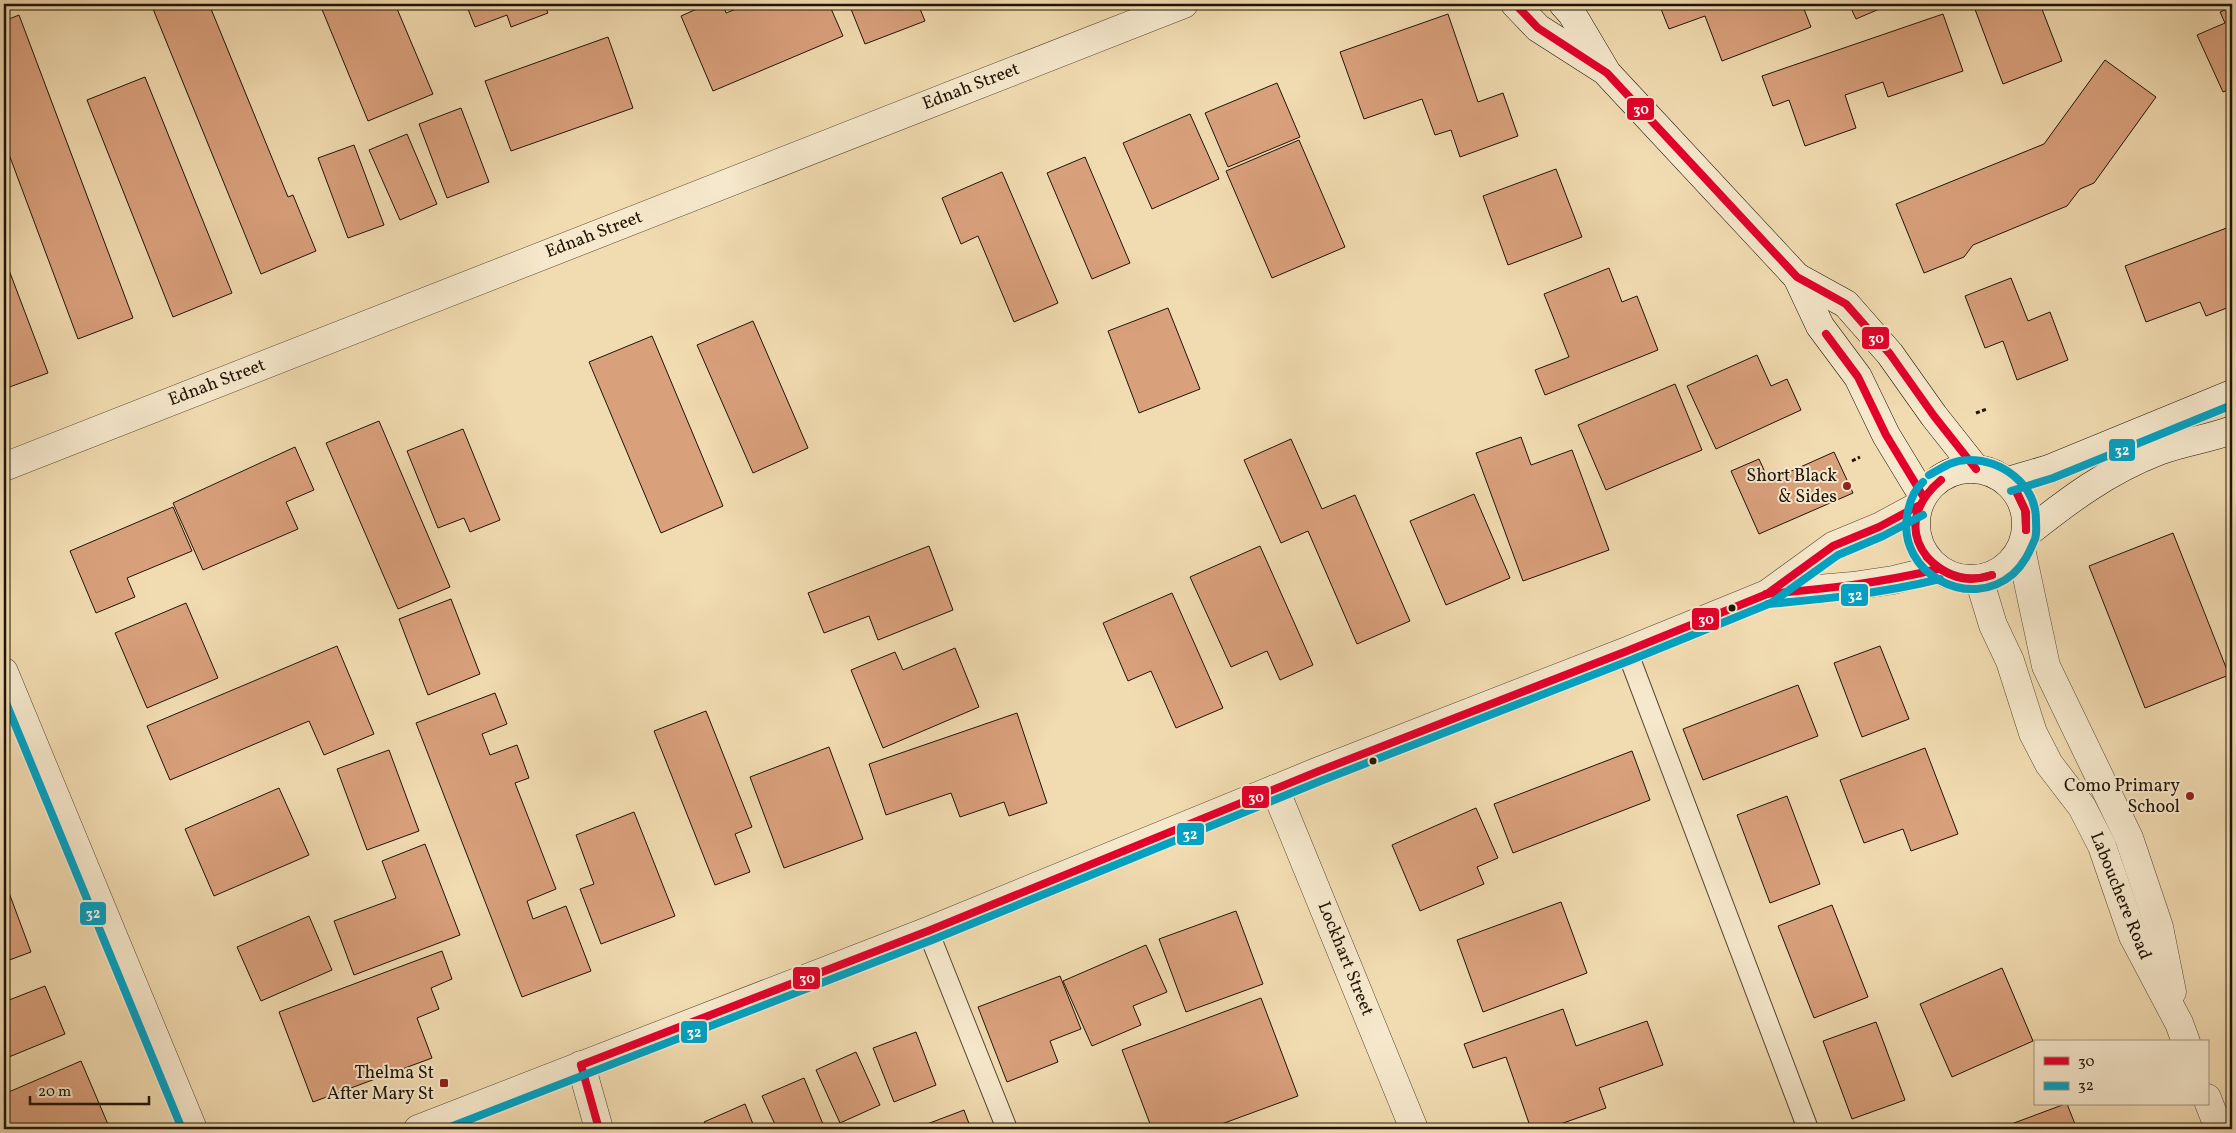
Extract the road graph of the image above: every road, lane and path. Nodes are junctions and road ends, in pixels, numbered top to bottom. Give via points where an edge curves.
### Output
1 (1184, 4) edge
2 (1515, 4) edge
3 (1563, 4) edge
4 (1607, 73) junction
5 (1797, 277) junction
6 (2232, 394) edge
7 (2232, 430) edge
8 (4, 466) edge
9 (1976, 469) junction
10 (2008, 482) junction
11 (1921, 501) junction
12 (2024, 541) junction
13 (1938, 569) junction
14 (1979, 579) junction
15 (1767, 594) junction
16 (1628, 651) junction
17 (4, 672) edge
18 (1275, 789) junction
19 (928, 931) junction
20 (2182, 1032) edge
21 (581, 1065) junction
22 (2208, 1101) edge
23 (193, 1129) edge
24 (418, 1129) edge
25 (599, 1129) edge
26 (1007, 1129) edge
27 (1414, 1129) edge
28 (1808, 1129) edge
29 (2219, 1129) edge

1 - 8 street, Ednah Street
2 - 4 street via 1538,28
3 - 4 street
4 - 5 street
5 - 9 street via 1846,304 1890,354
5 - 11 street via 1820,326 1858,377
6 - 10 street via 2049,469
7 - 12 street via 2160,450 2112,471 2059,508
9 - 10 street via 1993,473
9 - 11 street via 1946,475 1933,484
10 - 12 street via 2020,496 2026,514
11 - 13 street via 1916,523 1918,541
11 - 15 street via 1878,527 1834,546
12 - 14 street via 2011,564 1996,574
12 - 20 street, Labouchere Road via 2046,666 2129,838 2159,927
13 - 14 street via 1950,576
13 - 15 street via 1853,586
14 - 20 street, Labouchere Road via 2034,732 2049,764 2082,807 2102,846 2133,936
15 - 16 street
16 - 18 street
16 - 28 lane
17 - 23 street
18 - 19 street
18 - 27 street, Lockhart Street
19 - 21 street
19 - 26 lane
21 - 24 street
21 - 25 street
22 - 29 street

